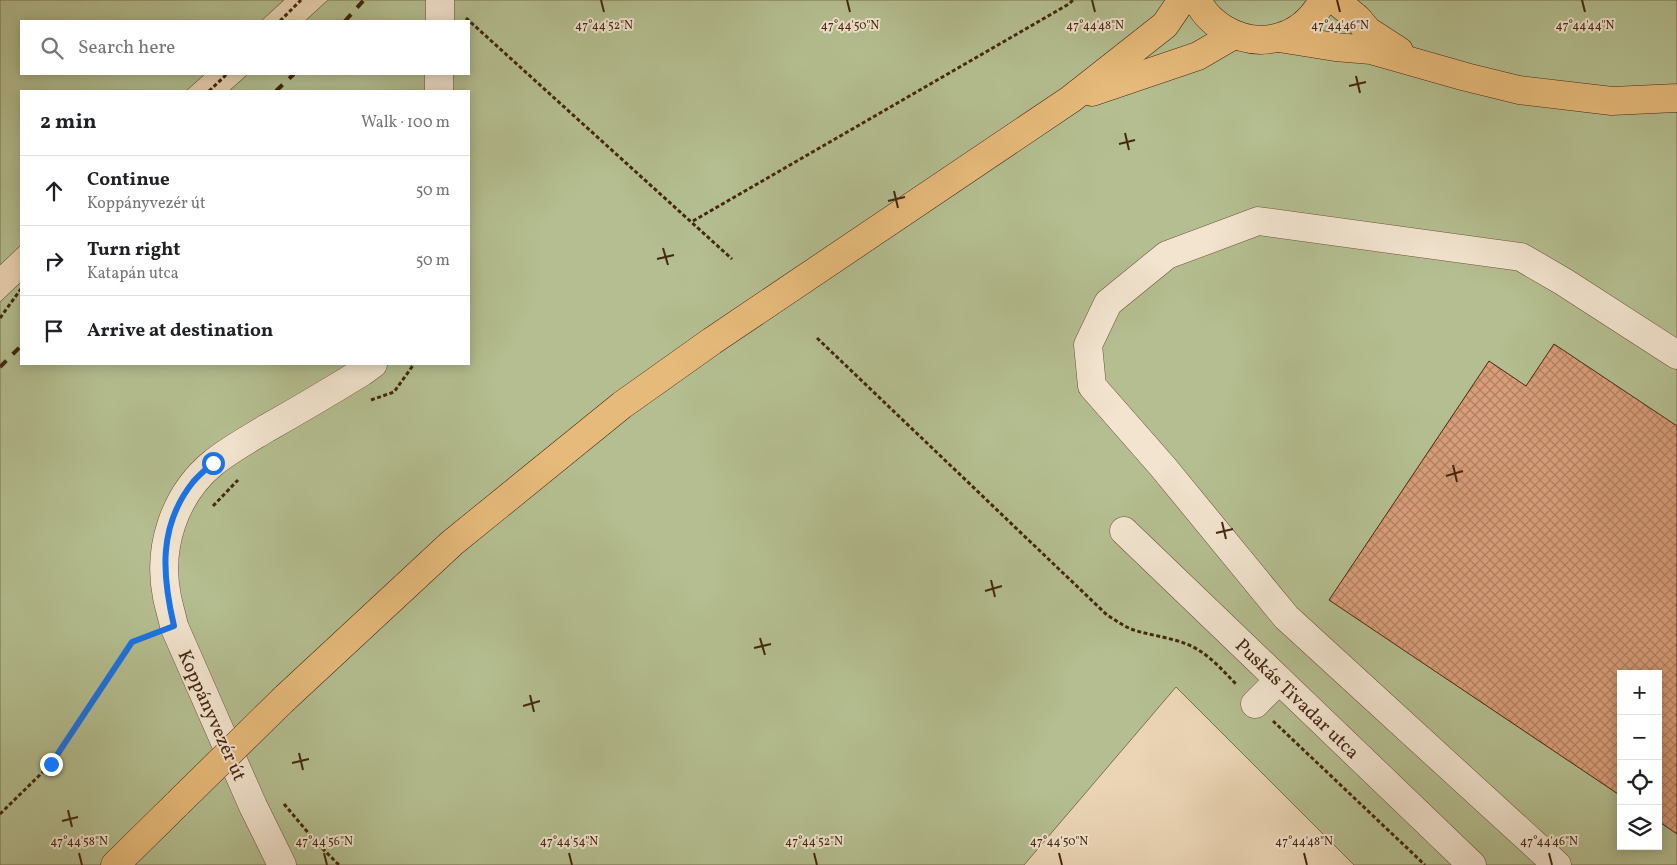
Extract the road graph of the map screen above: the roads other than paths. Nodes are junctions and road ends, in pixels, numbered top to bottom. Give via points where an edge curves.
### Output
1 (1182, 0) edge
2 (1198, 0) edge
3 (1322, 0) edge
4 (1335, 0) edge
5 (1234, 35) junction
6 (1279, 38) junction
7 (1417, 63) junction
8 (439, 75) edge
9 (439, 90) edge
10 (1677, 98) edge
11 (1071, 99) junction
12 (1677, 355) edge
13 (371, 365) edge
14 (1124, 531) dead end
15 (1279, 680) junction
16 (1255, 704) road end
17 (115, 865) edge
18 (282, 865) edge
19 (1472, 865) edge
20 (1557, 865) edge

1 - 11 main road via 1165,25
2 - 5 main road via 1215,23
3 - 6 main road via 1316,13 1299,28
4 - 7 main road via 1368,31
5 - 6 main road via 1256,40
5 - 11 main road via 1198,56
6 - 7 main road via 1372,50
7 - 10 main road via 1519,90 1612,101
8 - 9 street
11 - 17 main road, bridge via 622,404 452,543 284,699
12 - 20 street via 1521,257 1258,221 1168,255 1108,303 1088,345 1092,386 1286,617
13 - 18 street, Koppányvezér út via 213,463 178,505 169,531 164,561 174,626
14 - 15 street, Puskás Tivadar utca
15 - 16 street
15 - 19 street, Puskás Tivadar utca

